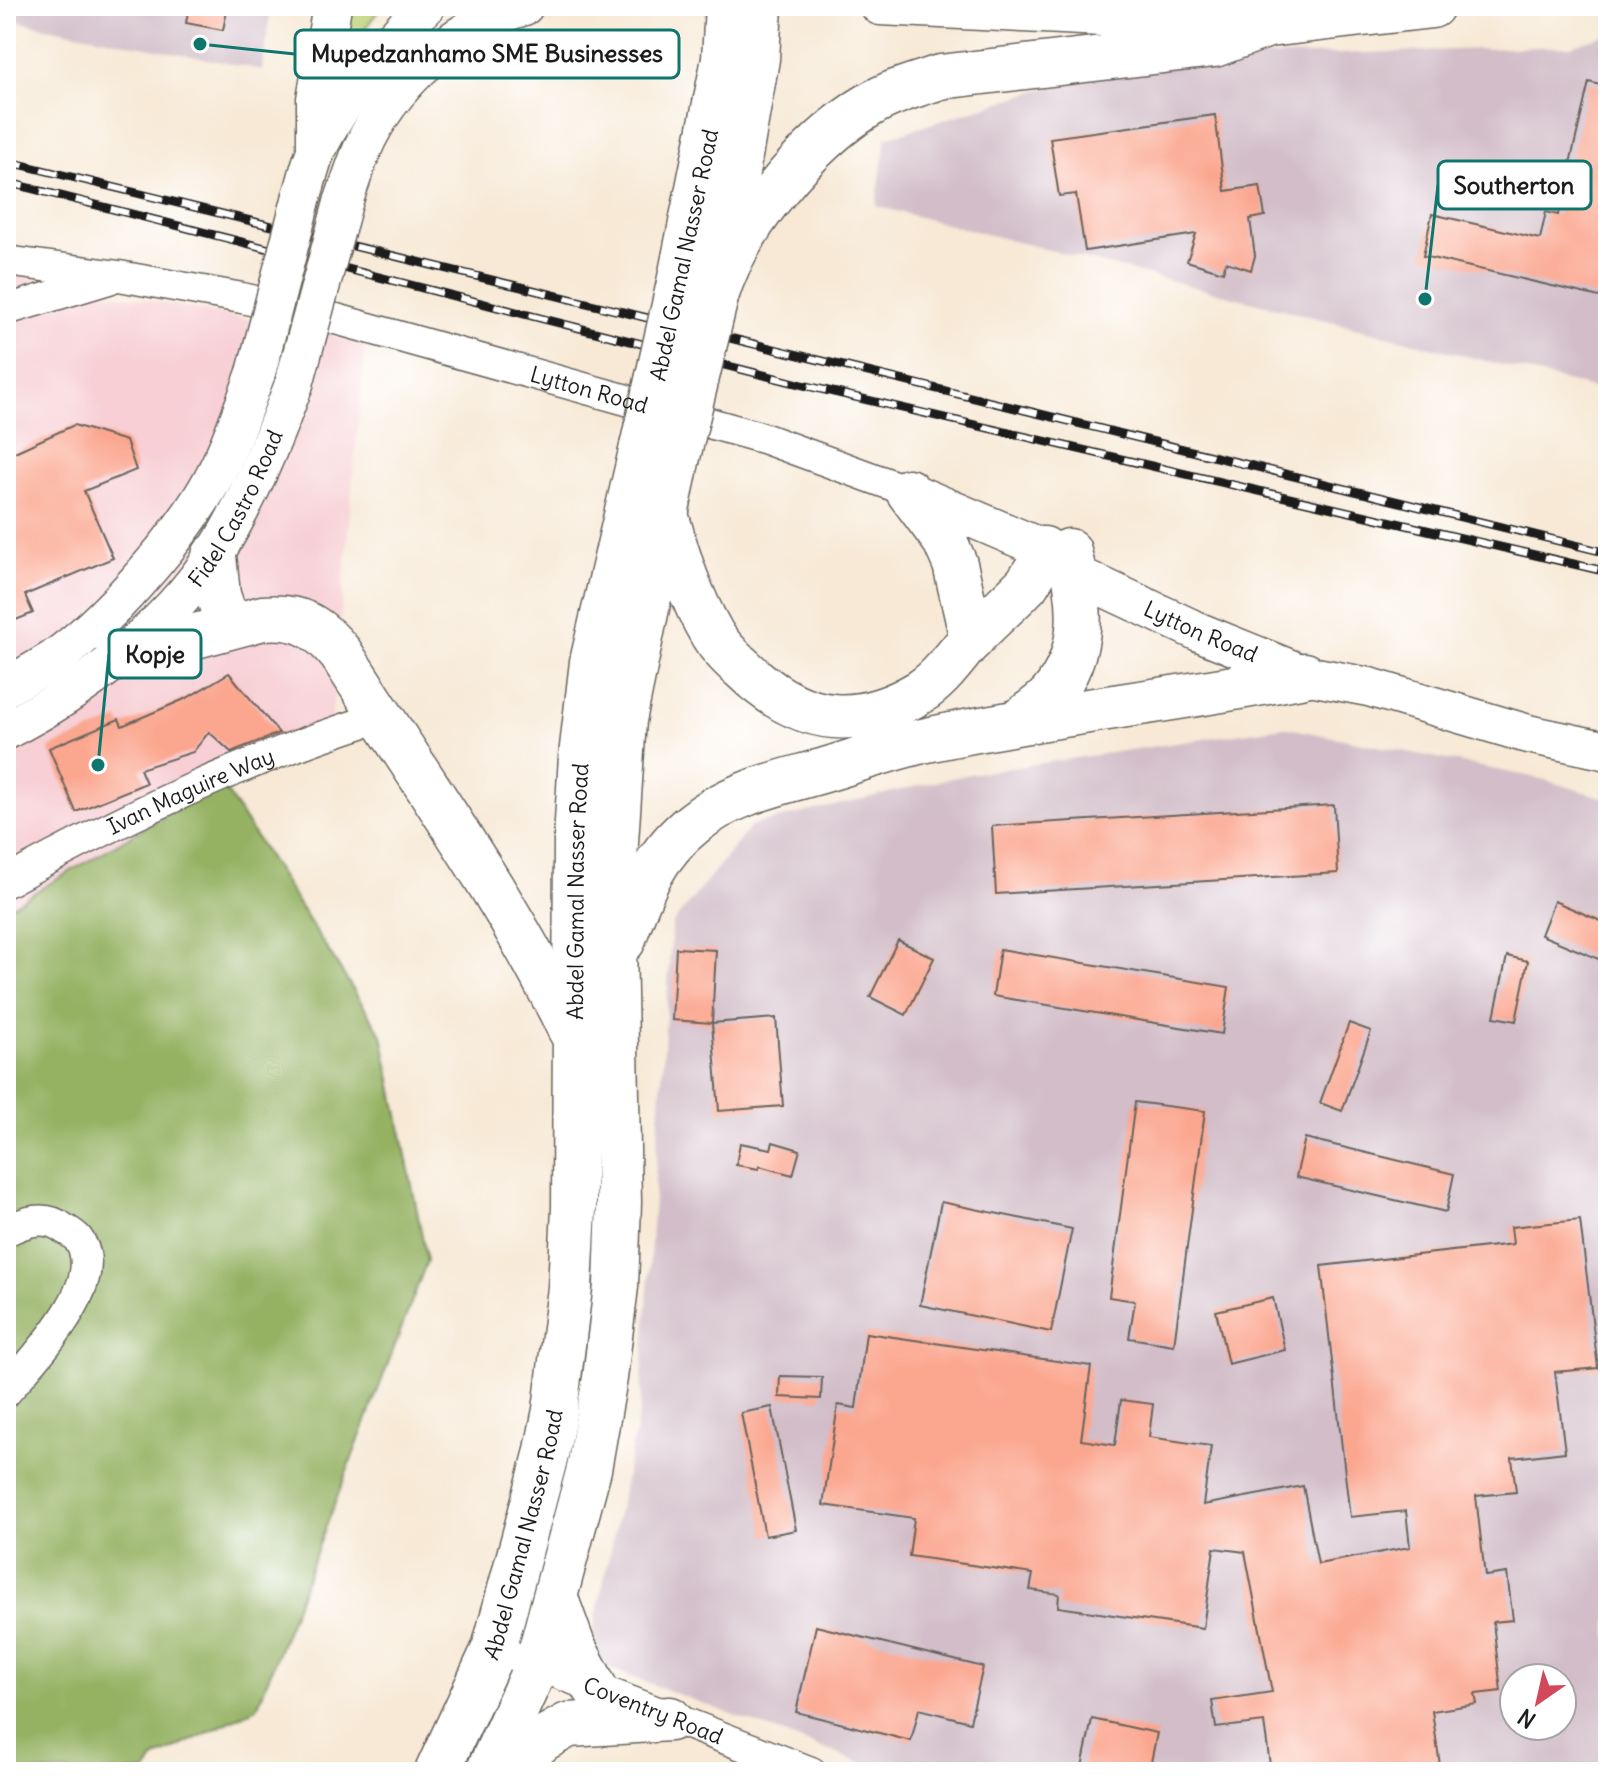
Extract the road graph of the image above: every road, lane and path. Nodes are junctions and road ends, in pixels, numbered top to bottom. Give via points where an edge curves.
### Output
1 (332, 6) edge
2 (426, 6) edge
3 (524, 6) edge
4 (727, 6) edge
5 (763, 6) edge
6 (880, 6) edge
7 (1432, 6) edge
8 (1268, 25) junction
9 (742, 59) junction
10 (316, 150) junction
11 (6, 261) edge
12 (119, 276) junction
13 (705, 287) junction
14 (6, 310) edge
15 (660, 454) junction
16 (908, 491) junction
17 (666, 511) junction
18 (214, 556) junction
19 (1063, 558) junction
20 (228, 625) junction
21 (972, 639) junction
22 (117, 657) junction
23 (1305, 675) junction
24 (6, 687) edge
25 (1369, 687) junction
26 (381, 717) junction
27 (1017, 722) junction
28 (6, 730) edge
29 (1608, 751) edge
30 (6, 882) edge
31 (613, 970) junction
32 (575, 1039) junction
33 (6, 1231) edge
34 (6, 1392) edge
35 (556, 1599) junction
36 (494, 1649) junction
37 (537, 1664) junction
38 (595, 1688) junction
39 (670, 1719) junction
40 (437, 1772) edge
41 (488, 1772) edge
42 (506, 1772) edge
43 (811, 1772) edge

1 - 10 main road via 316,99
2 - 10 main road via 396,33 366,72
3 - 18 main road, Fidel Castro Road, bridge via 495,14 424,63 392,100 363,148 294,384 272,442
4 - 9 highway, Abdel Gamal Nasser Road
5 - 9 main road, Abdel Gamal Nasser Road
6 - 8 main road
7 - 8 highway
8 - 13 highway via 1214,45 940,77 871,104 821,140
9 - 13 highway, Abdel Gamal Nasser Road
10 - 24 main road, Fidel Castro Road, bridge via 256,373 205,492 135,584 89,630 54,659
11 - 12 street, Lytton Road
12 - 14 street
12 - 16 street, Lytton Road via 336,319 763,438
13 - 15 highway, Abdel Gamal Nasser Road, bridge
15 - 17 highway, Abdel Gamal Nasser Road
15 - 32 highway, Abdel Gamal Nasser Road via 592,662 576,838
16 - 19 main road, Lytton Road
16 - 21 highway via 945,541 955,564
17 - 21 highway via 682,571 714,637 737,664 794,707 845,718 874,714 924,689
17 - 31 highway, Abdel Gamal Nasser Road via 624,720
18 - 20 highway
18 - 22 main road, Fidel Castro Road via 185,594
19 - 21 highway via 1039,565
19 - 23 main road, Lytton Road via 1199,632
19 - 25 main road, Lytton Road via 1099,558
19 - 27 highway via 1081,616 1073,658 1050,697
20 - 22 highway
20 - 26 highway via 281,617 314,628 341,654
22 - 28 main road, Fidel Castro Road
23 - 25 main road, Lytton Road
23 - 27 highway
25 - 29 main road, Lytton Road via 1528,734
26 - 30 street, Ivan Maguire Way via 313,738 100,830
26 - 32 highway via 547,980
27 - 31 highway via 923,741 723,802 692,824 645,881
31 - 35 highway, Abdel Gamal Nasser Road via 616,1286 589,1469
32 - 36 highway, Abdel Gamal Nasser Road via 574,1208 560,1371 546,1455
33 - 34 street via 35,1219 58,1224 79,1240 86,1261 75,1303
35 - 37 highway, Abdel Gamal Nasser Road
35 - 38 highway
36 - 37 street, Coventry Road
36 - 40 highway, Abdel Gamal Nasser Road
37 - 38 street, Coventry Road
37 - 41 highway, Abdel Gamal Nasser Road
38 - 39 street, Coventry Road
39 - 42 highway via 568,1725
39 - 43 street, Coventry Road

